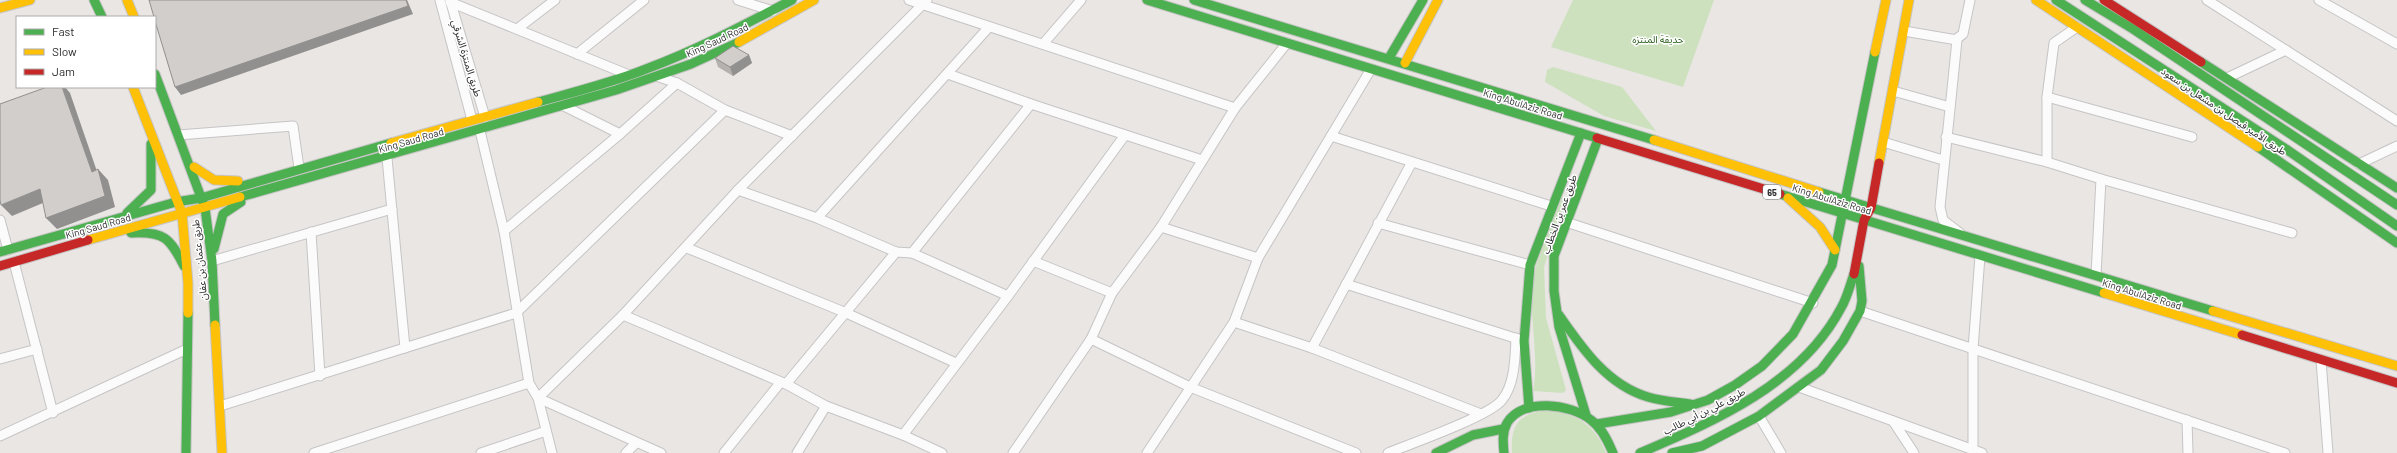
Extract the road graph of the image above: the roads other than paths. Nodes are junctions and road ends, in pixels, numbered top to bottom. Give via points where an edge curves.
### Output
1 (30, 0) edge
2 (94, 0) edge
3 (129, 0) edge
4 (555, 0) edge
5 (644, 0) edge
6 (741, 0) edge
7 (792, 0) edge
8 (814, 0) edge
9 (909, 0) edge
10 (1081, 0) edge
11 (1147, 0) edge
12 (1194, 0) edge
13 (1422, 0) edge
14 (1438, 0) edge
15 (1886, 0) edge
16 (1909, 0) edge
17 (1970, 0) edge
18 (2036, 0) edge
19 (2056, 0) edge
20 (2085, 0) edge
21 (2104, 0) edge
22 (2207, 0) edge
23 (2319, 0) edge
24 (451, 1) edge
25 (441, 2) edge
26 (925, 2) edge
27 (0, 8) edge
28 (772, 11) junction
29 (102, 16) edge
30 (134, 16) edge
31 (988, 27) junction
32 (2078, 27) junction
33 (518, 29) junction
34 (1904, 31) junction
35 (1955, 40) junction
36 (1287, 43) junction
37 (1043, 44) junction
38 (2397, 44) edge
39 (2286, 50) junction
40 (577, 54) junction
41 (1389, 58) junction
42 (1405, 63) junction
43 (1372, 69) junction
44 (948, 74) junction
45 (630, 75) junction
46 (659, 76) junction
47 (156, 77) edge
48 (2227, 78) junction
49 (677, 83) junction
50 (133, 88) edge
51 (1893, 91) junction
52 (2177, 93) junction
53 (2047, 97) junction
54 (1031, 104) junction
55 (564, 106) junction
56 (1950, 107) junction
57 (1235, 108) junction
58 (726, 110) junction
59 (485, 117) junction
60 (472, 120) junction
61 (2397, 121) edge
62 (150, 130) junction
63 (480, 132) junction
64 (1581, 133) junction
65 (620, 134) junction
66 (178, 135) junction
67 (1125, 135) junction
68 (792, 136) junction
69 (1331, 136) junction
70 (1946, 137) junction
71 (2192, 137) dead end
72 (1598, 139) junction
73 (1883, 142) junction
74 (2397, 146) edge
75 (2286, 149) junction
76 (387, 158) junction
77 (189, 160) junction
78 (1202, 160) junction
79 (1943, 160) junction
80 (1412, 162) junction
81 (2046, 162) junction
82 (2359, 164) junction
83 (299, 168) junction
84 (288, 173) junction
85 (2101, 179) junction
86 (2397, 188) edge
87 (738, 190) junction
88 (264, 191) junction
89 (202, 198) junction
90 (1788, 198) junction
91 (1845, 199) junction
92 (176, 202) junction
93 (2397, 205) edge
94 (1551, 206) junction
95 (205, 208) junction
96 (1871, 208) junction
97 (392, 209) junction
98 (182, 213) junction
99 (1842, 214) junction
100 (817, 218) junction
101 (0, 220) edge
102 (1864, 220) junction
103 (1566, 222) junction
104 (1378, 223) junction
105 (2397, 226) edge
106 (1161, 227) junction
107 (87, 228) junction
108 (504, 231) junction
109 (311, 232) junction
110 (2292, 233) dead end
111 (1962, 235) junction
112 (101, 236) junction
113 (2397, 243) edge
114 (687, 248) junction
115 (1835, 250) junction
116 (4, 251) edge
117 (896, 252) junction
118 (912, 253) junction
119 (1858, 254) junction
120 (1980, 256) junction
121 (1258, 258) junction
122 (212, 260) junction
123 (1033, 261) junction
124 (14, 262) junction
125 (1530, 265) junction
126 (0, 266) edge
127 (188, 275) junction
128 (2096, 275) junction
129 (1346, 284) junction
130 (1112, 293) junction
131 (1008, 296) junction
132 (1813, 303) junction
133 (1860, 311) junction
134 (844, 312) junction
135 (1557, 312) junction
136 (516, 313) junction
137 (623, 315) junction
138 (1234, 322) junction
139 (1846, 336) junction
140 (1091, 339) junction
141 (1520, 340) junction
142 (1816, 347) junction
143 (405, 348) junction
144 (1312, 348) junction
145 (37, 349) junction
146 (1973, 349) junction
147 (186, 350) junction
148 (0, 359) edge
149 (2321, 360) junction
150 (956, 363) junction
151 (2397, 366) edge
152 (320, 376) junction
153 (529, 383) junction
154 (783, 383) junction
155 (2397, 383) edge
156 (1799, 386) junction
157 (1190, 387) junction
158 (538, 398) junction
159 (1749, 402) junction
160 (1696, 404) junction
161 (220, 406) junction
162 (826, 406) junction
163 (1529, 408) junction
164 (54, 413) junction
165 (1481, 414) junction
166 (1586, 415) junction
167 (1759, 416) junction
168 (2187, 420) junction
169 (1893, 421) junction
170 (1597, 424) junction
171 (1503, 429) junction
172 (546, 431) junction
173 (1683, 434) junction
174 (903, 435) junction
175 (0, 436) edge
176 (636, 443) junction
177 (1978, 451) edge
178 (186, 453) edge
179 (222, 453) edge
180 (314, 453) edge
181 (481, 453) edge
182 (552, 453) edge
183 (626, 453) edge
184 (661, 453) edge
185 (724, 453) edge
186 (797, 453) edge
187 (942, 453) edge
188 (1013, 453) edge
189 (1147, 453) edge
190 (1356, 453) edge
191 (1388, 453) edge
192 (1436, 453) edge
193 (1504, 453) edge
194 (1613, 453) edge
195 (1640, 453) edge
196 (1659, 453) edge
197 (1672, 453) edge
198 (1781, 453) edge
199 (1914, 453) edge
200 (2188, 453) edge
201 (2285, 453) edge
202 (2328, 453) edge

1 - 27 main road
2 - 29 main road
3 - 30 main road
4 - 33 street
5 - 40 street
6 - 28 street
7 - 28 main road, King Saud Road
8 - 46 main road, King Saud Road via 730,47
9 - 26 street
10 - 37 street
11 - 36 main road, King AbulAziz Road / 65
12 - 41 main road, King AbulAziz Road / 65
13 - 41 main road
14 - 42 main road
15 - 91 main road, طريق علي بن أبي طالب
16 - 34 main road
17 - 35 street via 1963,34
18 - 32 main road, طريق الأمير فيصل بن مشعل بن سعود
19 - 75 main road, طريق الأمير فيصل بن مشعل بن سعود
20 - 93 main road, طريق الأمير فيصل بن مشعل بن سعود
21 - 48 main road
22 - 39 street
23 - 38 street
24 - 25 street
24 - 33 street
24 - 59 street, طريق المنتزة الشرقي
25 - 60 street
26 - 31 street
26 - 68 street
28 - 45 main road, King Saud Road via 706,45
31 - 37 street
31 - 44 street
32 - 52 main road, طريق الأمير فيصل بن مشعل بن سعود
32 - 53 street via 2054,43
33 - 40 street
34 - 35 street
34 - 51 main road
35 - 56 street
36 - 43 main road, King AbulAziz Road / 65
36 - 57 street
37 - 57 street
39 - 48 street
39 - 61 street
40 - 45 street
41 - 42 main road, King AbulAziz Road / 65
42 - 91 main road, King AbulAziz Road / 65
43 - 64 main road, King AbulAziz Road / 65
43 - 69 street
44 - 54 street
44 - 100 street
45 - 59 main road, King Saud Road
46 - 49 street
46 - 55 main road, King Saud Road
47 - 66 main road, طريق عثمان بن عفان
48 - 82 main road
49 - 58 street
49 - 65 street
50 - 62 main road, طريق عثمان بن عفان
51 - 56 street
51 - 73 main road
52 - 75 main road
52 - 113 main road, طريق الأمير فيصل بن مشعل بن سعود
53 - 71 street
53 - 81 street
54 - 67 street
54 - 118 street
55 - 63 main road, King Saud Road
55 - 65 street
56 - 70 street
57 - 78 street
58 - 68 street
58 - 136 street
59 - 60 main road, King Saud Road
60 - 83 main road, King Saud Road
62 - 92 main road, طريق عثمان بن عفان
62 - 107 main road via 151,190 134,209
63 - 76 main road, King Saud Road
63 - 108 street
64 - 72 main road, King AbulAziz Road / 65
64 - 94 main road, طريق عمر بن الخطاب
65 - 108 street
66 - 77 main road, طريق عثمان بن عفان
66 - 83 street via 293,126
67 - 78 street
67 - 123 street
68 - 87 street
69 - 80 street
69 - 121 street
70 - 79 street
70 - 81 street
72 - 90 main road, King AbulAziz Road / 65
72 - 103 main road, طريق عمر بن الخطاب
73 - 79 street
73 - 96 main road
74 - 82 street
75 - 105 main road, طريق الأمير فيصل بن مشعل بن سعود
76 - 88 main road, King Saud Road
76 - 97 street
77 - 84 main road via 203,179 218,183
77 - 89 main road, طريق عثمان بن عفان
78 - 106 street
79 - 111 street via 1940,207 1943,220
80 - 94 street
80 - 104 street
81 - 85 street
82 - 86 main road
83 - 84 main road, King Saud Road
84 - 89 main road, King Saud Road
85 - 110 street
85 - 128 street
87 - 100 street
87 - 114 street
88 - 95 main road, King Saud Road
88 - 122 main road via 232,206 223,214
89 - 92 main road, King Saud Road
89 - 95 main road, طريق عثمان بن عفان
90 - 99 main road, King AbulAziz Road / 65
90 - 115 main road via 1820,227
91 - 96 main road, King AbulAziz Road / 65
91 - 99 main road, طريق علي بن أبي طالب
92 - 98 main road, طريق عثمان بن عفان
92 - 107 main road, King Saud Road
94 - 125 main road, طريق عمر بن الخطاب
95 - 98 main road, King Saud Road
95 - 122 main road, طريق عثمان بن عفان
96 - 102 main road
96 - 111 main road, King AbulAziz Road / 65
97 - 109 street
97 - 143 street
98 - 112 main road, King Saud Road
98 - 127 main road, طريق عثمان بن عفان
99 - 102 main road, King AbulAziz Road / 65
99 - 115 main road, طريق علي بن أبي طالب
100 - 117 street
101 - 116 street
102 - 119 main road, طريق علي بن أبي طالب
102 - 120 main road, King AbulAziz Road / 65
103 - 132 street
103 - 135 main road, طريق عمر بن الخطاب via 1554,256
104 - 125 street
104 - 129 street
106 - 121 street
106 - 130 street
107 - 116 main road, King Saud Road
108 - 136 street
109 - 122 street
109 - 152 street
111 - 128 main road, King AbulAziz Road / 65
112 - 124 main road, King Saud Road
112 - 127 main road via 144,231 160,235 173,243
114 - 134 street
114 - 137 street
115 - 132 main road, طريق علي بن أبي طالب via 1832,265
117 - 118 street
117 - 134 street
118 - 131 street
119 - 133 main road via 1862,301
119 - 142 main road, طريق علي بن أبي طالب via 1846,302
120 - 146 street
120 - 149 main road, King AbulAziz Road / 65
121 - 138 street
122 - 161 main road, طريق عثمان بن عفان
123 - 130 street
123 - 131 street
124 - 126 main road, King Saud Road
124 - 145 street
125 - 141 main road, طريق عمر بن الخطاب
127 - 147 main road, طريق عثمان بن عفان
128 - 151 main road, King AbulAziz Road / 65
129 - 141 street
129 - 144 street
130 - 140 street
131 - 150 street
132 - 160 main road, طريق علي بن أبي طالب via 1792,335 1758,370
133 - 139 main road
133 - 146 street
134 - 150 street
134 - 154 street
135 - 160 main road via 1584,352 1621,385 1643,395
135 - 166 main road, طريق عمر بن الخطاب via 1565,350
136 - 143 street
136 - 153 street
137 - 154 street
137 - 158 street
138 - 144 street
138 - 157 street
139 - 142 main road
139 - 156 main road via 1821,370
140 - 157 street
140 - 188 street
141 - 163 main road, طريق عمر بن الخطاب
141 - 165 street via 1515,372 1502,402
142 - 159 main road, طريق علي بن أبي طالب
143 - 152 street
144 - 165 street
145 - 148 street
145 - 164 street
146 - 168 street
146 - 177 street
147 - 164 street
147 - 178 main road, طريق عثمان بن عفان
149 - 155 main road, King AbulAziz Road / 65
149 - 202 street
150 - 174 street
152 - 161 street
153 - 158 street
153 - 180 street
154 - 162 street
154 - 185 street
156 - 167 main road
156 - 169 street
157 - 189 street
157 - 190 street
158 - 172 street
158 - 176 street
159 - 173 main road, طريق علي بن أبي طالب
159 - 197 main road via 1718,428
160 - 170 main road, طريق علي بن أبي طالب via 1655,415
161 - 179 main road, طريق عثمان بن عفان
162 - 174 street
162 - 186 street
163 - 166 main road via 1557,405
163 - 171 main road via 1512,417
164 - 175 street
165 - 191 street
166 - 170 main road
167 - 197 main road via 1702,446
167 - 198 street
168 - 200 street
168 - 201 street
169 - 177 street
169 - 199 street
170 - 194 main road via 1605,433
171 - 192 main road via 1473,435
171 - 193 main road via 1501,438
172 - 181 street
172 - 182 street
173 - 195 main road, طريق علي بن أبي طالب
173 - 196 main road
174 - 187 street
176 - 183 street
176 - 184 street

